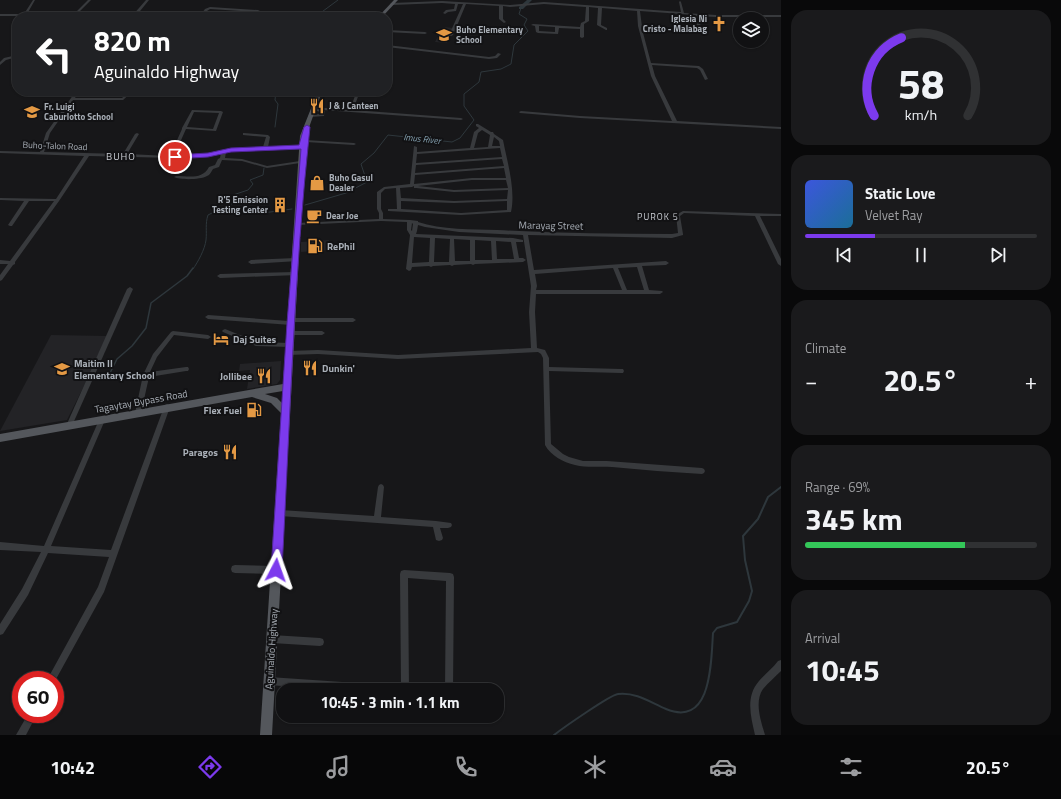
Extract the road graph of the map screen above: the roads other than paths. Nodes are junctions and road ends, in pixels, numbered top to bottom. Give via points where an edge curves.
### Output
1 (34, 0) edge
2 (90, 0) edge
3 (148, 0) edge
4 (396, 0) edge
5 (488, 0) edge
6 (449, 1) edge
7 (680, 2) dead end
8 (457, 3) junction
9 (392, 4) junction
10 (465, 4) junction
11 (652, 4) dead end
12 (487, 5) junction
13 (501, 6) junction
14 (588, 7) junction
15 (600, 8) junction
16 (136, 9) dead end
17 (638, 10) junction
18 (258, 11) dead end
19 (654, 11) junction
20 (26, 12) edge
21 (79, 12) edge
22 (133, 12) edge
23 (137, 12) edge
24 (206, 12) edge
25 (385, 12) edge
26 (445, 13) dead end
27 (683, 13) junction
28 (696, 14) junction
29 (0, 15) edge
30 (12, 15) edge
31 (781, 16) edge
32 (504, 22) dead end
33 (557, 27) junction
34 (699, 27) dead end
35 (582, 28) junction
36 (641, 28) junction
37 (606, 30) dead end
38 (682, 30) dead end
39 (392, 31) edge
40 (425, 33) dead end
41 (451, 35) dead end
42 (582, 37) dead end
43 (392, 47) edge
44 (499, 54) dead end
45 (12, 57) edge
46 (0, 64) edge
47 (650, 64) junction
48 (706, 79) dead end
49 (74, 96) edge
50 (126, 96) edge
51 (318, 96) edge
52 (356, 96) edge
53 (72, 99) junction
54 (313, 109) junction
55 (351, 111) junction
56 (521, 112) dead end
57 (310, 116) junction
58 (461, 119) dead end
59 (675, 122) junction
60 (477, 125) dead end
61 (307, 127) junction
62 (184, 128) junction
63 (482, 128) junction
64 (781, 128) edge
65 (492, 133) junction
66 (138, 134) dead end
67 (244, 134) dead end
68 (306, 141) junction
69 (354, 144) dead end
70 (302, 147) junction
71 (415, 147) dead end
72 (490, 148) junction
73 (503, 148) junction
74 (265, 149) junction
75 (472, 149) junction
76 (224, 151) junction
77 (0, 152) edge
78 (42, 153) junction
79 (415, 153) junction
80 (87, 155) junction
81 (124, 156) junction
82 (171, 157) junction
83 (222, 158) junction
84 (505, 158) junction
85 (300, 162) junction
86 (414, 164) junction
87 (506, 167) junction
88 (413, 174) junction
89 (176, 176) dead end
90 (508, 178) junction
91 (301, 180) junction
92 (412, 186) junction
93 (398, 187) junction
94 (510, 189) junction
95 (1, 199) dead end
96 (28, 199) junction
97 (398, 199) junction
98 (57, 200) junction
99 (510, 200) junction
100 (378, 209) junction
101 (390, 210) dead end
102 (399, 210) junction
103 (757, 215) junction
104 (781, 215) edge
105 (374, 220) junction
106 (381, 220) junction
107 (410, 221) junction
108 (416, 222) junction
109 (298, 224) junction
110 (10, 225) dead end
111 (525, 233) junction
112 (412, 235) junction
113 (433, 236) junction
114 (452, 237) junction
115 (472, 238) junction
116 (493, 239) junction
117 (513, 240) junction
118 (521, 241) dead end
119 (296, 260) junction
120 (517, 260) junction
121 (524, 260) dead end
122 (495, 261) junction
123 (0, 262) edge
124 (251, 262) dead end
125 (13, 263) junction
126 (473, 263) junction
127 (666, 263) dead end
128 (452, 264) junction
129 (639, 264) junction
130 (781, 264) edge
131 (431, 265) junction
132 (615, 266) junction
133 (532, 272) junction
134 (295, 274) junction
135 (220, 276) dead end
136 (0, 279) edge
137 (130, 289) dead end
138 (625, 291) junction
139 (534, 292) junction
140 (647, 292) junction
141 (660, 292) dead end
142 (208, 316) dead end
143 (353, 320) dead end
144 (291, 321) junction
145 (225, 331) dead end
146 (290, 333) junction
147 (322, 333) dead end
148 (208, 337) dead end
149 (289, 349) junction
150 (534, 349) junction
151 (186, 369) dead end
152 (546, 369) junction
153 (621, 371) dead end
154 (146, 375) junction
155 (287, 387) junction
156 (248, 394) junction
157 (167, 407) junction
158 (286, 412) junction
159 (138, 413) junction
160 (102, 420) junction
161 (69, 426) junction
162 (0, 438) edge
163 (702, 471) dead end
164 (381, 487) dead end
165 (280, 513) junction
166 (377, 519) junction
167 (436, 524) junction
168 (448, 525) dead end
169 (439, 538) dead end
170 (0, 546) edge
171 (45, 550) junction
172 (113, 554) junction
173 (235, 569) dead end
174 (276, 570) junction
175 (0, 630) edge
176 (272, 639) junction
177 (320, 642) dead end
178 (780, 666) edge
179 (56, 671) edge
180 (269, 681) junction
181 (298, 683) edge
182 (405, 683) edge
183 (449, 683) edge
184 (28, 723) edge
185 (21, 735) edge
186 (266, 735) edge
187 (760, 735) edge

1 - 20 street
2 - 21 street
3 - 23 street
4 - 9 main road
5 - 12 street
6 - 8 street
6 - 9 street
7 - 27 street
8 - 10 street
8 - 26 street via 456,10
9 - 25 main road
10 - 12 street
10 - 41 street
11 - 19 street
12 - 13 street
13 - 14 street via 544,3
13 - 32 street via 501,19
14 - 15 street
14 - 35 street via 587,22 582,24
15 - 17 street
15 - 37 street via 599,25
16 - 22 street
17 - 19 street
17 - 36 street
18 - 24 street via 210,8
19 - 27 street
27 - 28 street
28 - 31 street
28 - 34 street
29 - 30 street
33 - 33 street via 557,33 538,32 535,26
33 - 35 street
35 - 42 street
36 - 38 street
36 - 47 street
39 - 40 street
43 - 44 street via 489,58
45 - 46 street
47 - 48 street via 698,67
47 - 59 street via 656,85
49 - 53 street
50 - 53 street via 123,99
51 - 54 main road, Aguinaldo Highway
52 - 55 street
53 - 78 street via 48,133
54 - 55 street
54 - 57 main road, Aguinaldo Highway
54 - 57 street via 322,110 324,113 321,116
55 - 58 street
56 - 59 street
57 - 61 main road, Aguinaldo Highway
59 - 64 street
60 - 63 street
61 - 68 main road, Aguinaldo Highway
61 - 70 main road, Aguinaldo Highway
62 - 62 street via 192,111 221,112 215,130
62 - 82 street
63 - 65 street
63 - 75 street via 476,132
65 - 72 street
65 - 73 street via 501,140
66 - 81 street
67 - 74 street via 267,136
68 - 69 street
68 - 91 main road, Aguinaldo Highway
70 - 74 street, Buho-Talon Road
70 - 85 main road, Aguinaldo Highway
71 - 79 street
72 - 73 street
72 - 75 street
73 - 84 street
74 - 76 street, Buho-Talon Road
75 - 79 street
76 - 82 street, Buho-Talon Road via 208,155
76 - 83 street
77 - 78 street, Buho-Talon Road
78 - 80 street, Buho-Talon Road
79 - 86 street
80 - 81 street, Buho-Talon Road
80 - 98 street
81 - 82 street, Buho-Talon Road
83 - 85 street via 267,167
83 - 89 street via 205,177
84 - 86 street
84 - 87 street
85 - 91 main road, Aguinaldo Highway
86 - 88 street
87 - 88 street
87 - 90 street
88 - 92 street
90 - 92 street
90 - 94 street
91 - 109 main road, Aguinaldo Highway
92 - 93 street
92 - 94 street via 454,191
93 - 97 street
93 - 100 street via 384,188 380,191
94 - 99 street
95 - 96 street
96 - 98 street
96 - 110 street
97 - 99 street via 454,202
97 - 102 street
98 - 125 street
99 - 102 street via 511,209 506,212 461,214
100 - 105 street via 374,213
100 - 106 street via 382,213
101 - 102 street
103 - 104 street, Marayag Street
103 - 111 street, Marayag Street via 683,212 678,215 682,231 678,236
103 - 130 street
105 - 106 street, Marayag Street
105 - 109 street, Marayag Street
106 - 107 street, Marayag Street
107 - 108 street, Marayag Street
107 - 112 street via 409,230
108 - 111 street, Marayag Street via 442,228
108 - 112 street
109 - 119 main road, Aguinaldo Highway
111 - 133 street
112 - 113 street
112 - 131 street via 409,267
113 - 114 street
113 - 131 street
114 - 115 street
114 - 128 street
115 - 116 street
115 - 126 street
116 - 117 street
116 - 122 street
117 - 118 street
117 - 120 street
119 - 124 street
119 - 134 main road, Aguinaldo Highway
120 - 121 street
120 - 122 street
122 - 126 street
123 - 125 street
125 - 136 street
126 - 128 street
127 - 129 street
128 - 131 street
129 - 132 street
129 - 140 street
132 - 133 street
132 - 138 street
133 - 139 street
134 - 135 street
134 - 144 main road, Aguinaldo Highway
137 - 161 street
138 - 139 street
138 - 140 street
139 - 150 street
140 - 141 street
142 - 144 street
143 - 144 street
144 - 146 main road, Aguinaldo Highway
145 - 149 street via 256,344
146 - 147 street
146 - 149 main road, Aguinaldo Highway
148 - 154 street via 173,333 154,356
149 - 150 street via 398,357
149 - 155 main road, Aguinaldo Highway
150 - 152 street via 543,352
151 - 154 street
152 - 153 street
152 - 163 street via 548,445 554,453 576,463
154 - 159 street
155 - 156 main road, Tagaytay Bypass Road
155 - 158 main road, Aguinaldo Highway
156 - 157 main road, Tagaytay Bypass Road
156 - 158 main road via 274,400
157 - 159 main road, Tagaytay Bypass Road
157 - 172 street
158 - 165 main road, Aguinaldo Highway
159 - 160 main road, Tagaytay Bypass Road
160 - 161 main road, Tagaytay Bypass Road
160 - 171 street
161 - 162 main road, Tagaytay Bypass Road
164 - 166 street
165 - 166 street
165 - 174 main road, Aguinaldo Highway
166 - 167 street
167 - 168 street
167 - 169 street
170 - 171 street
171 - 172 street
171 - 175 street via 25,592
172 - 179 street via 101,589
173 - 174 street
174 - 176 main road, Aguinaldo Highway
176 - 177 street
176 - 180 main road, Aguinaldo Highway
178 - 187 street via 758,688 755,698 755,714
180 - 181 street
180 - 186 main road, Aguinaldo Highway
182 - 183 street via 404,574 450,577
184 - 185 street

